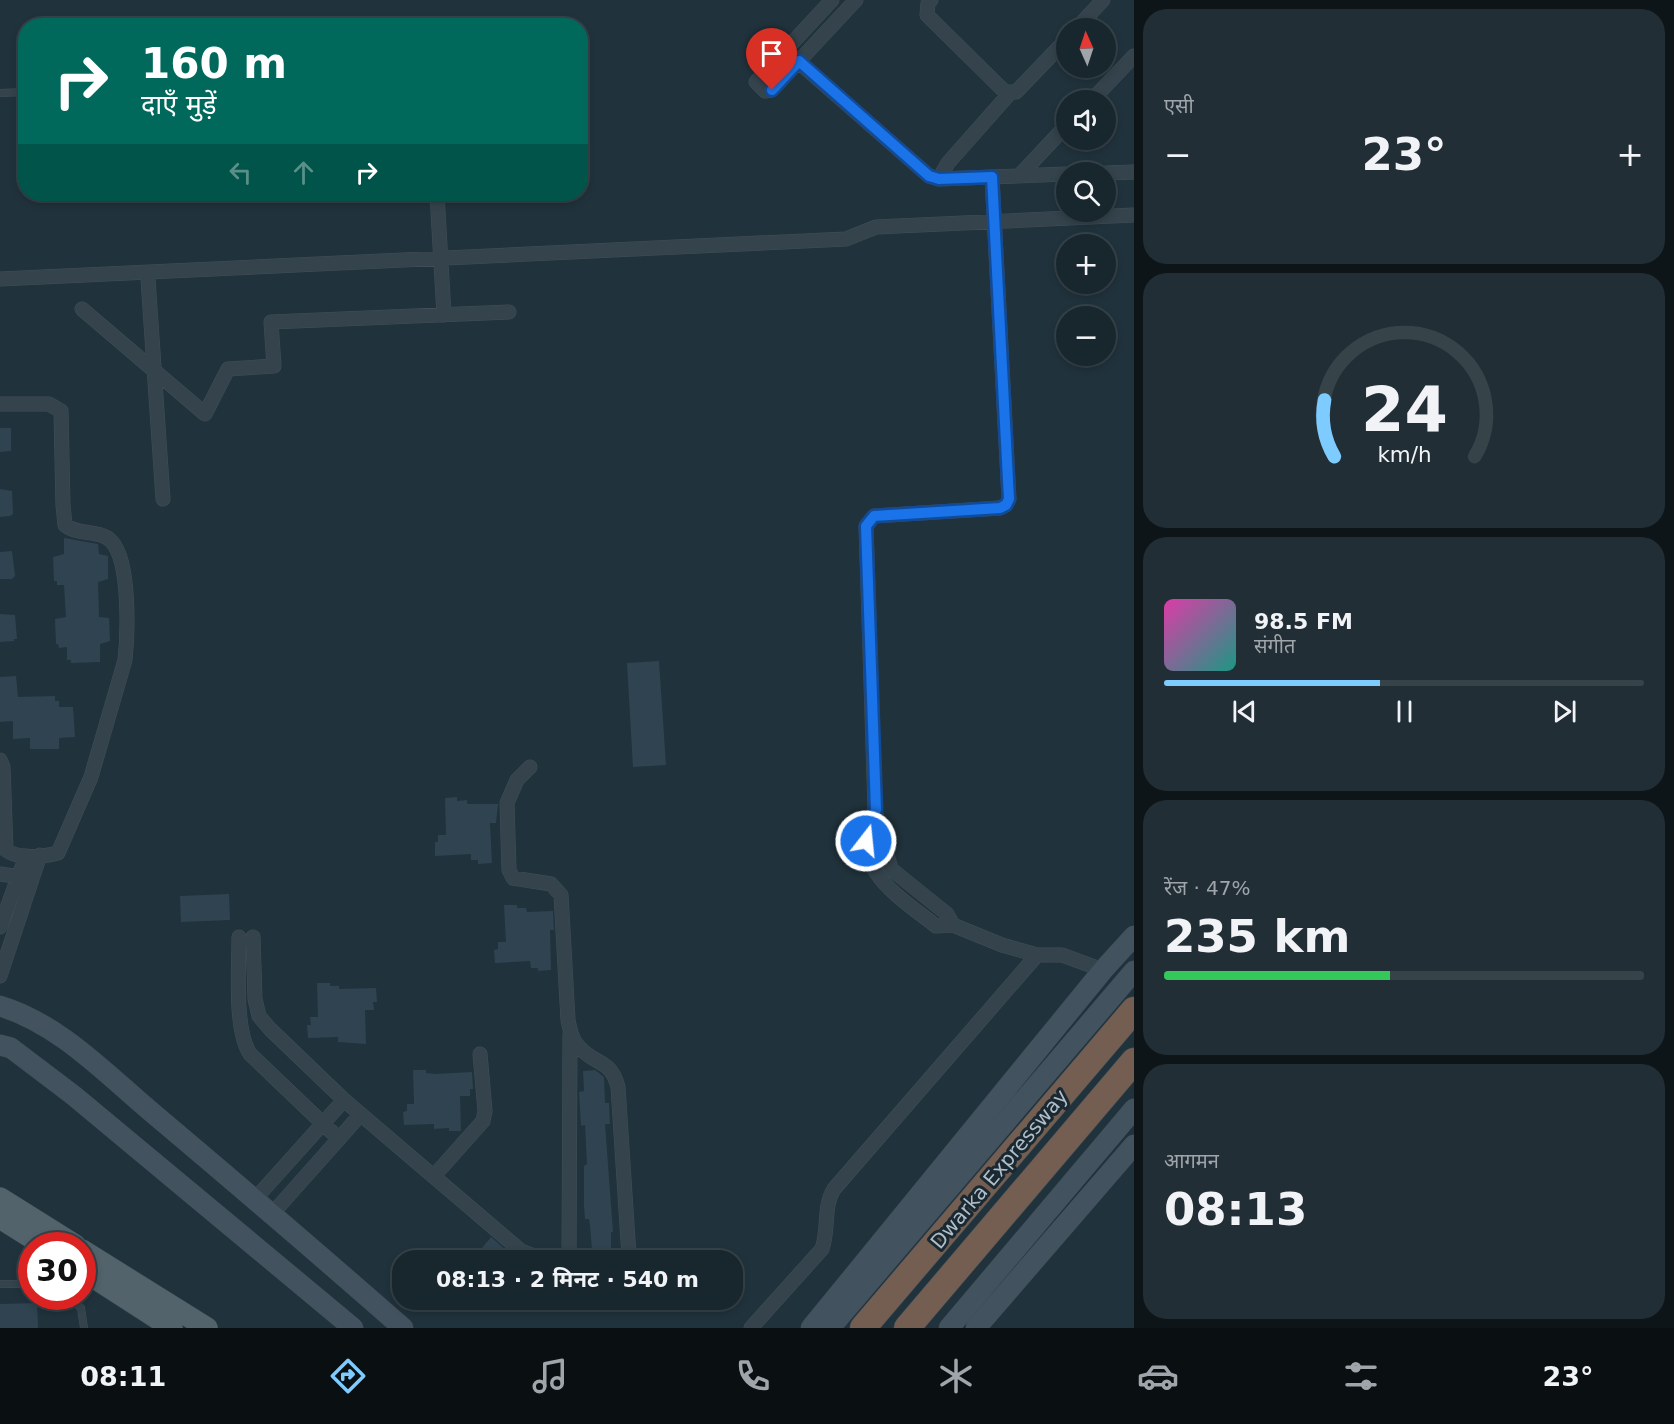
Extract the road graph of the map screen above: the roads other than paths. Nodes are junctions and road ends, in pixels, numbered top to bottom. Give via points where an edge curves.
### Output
1 (832, 0) edge
2 (856, 0) edge
3 (931, 0) edge
4 (1103, 0) edge
5 (1086, 18) edge
6 (785, 50) junction
7 (1056, 50) edge
8 (1134, 56) edge
9 (799, 61) junction
10 (1102, 90) edge
11 (18, 92) edge
12 (0, 93) edge
13 (1010, 93) junction
14 (1056, 137) edge
15 (1134, 172) edge
16 (1116, 173) edge
17 (1056, 174) edge
18 (1019, 176) junction
19 (992, 177) junction
20 (939, 179) junction
21 (437, 201) edge
22 (1134, 215) edge
23 (995, 222) junction
24 (441, 258) junction
25 (0, 279) edge
26 (148, 279) dead end
27 (82, 309) dead end
28 (509, 312) dead end
29 (444, 315) junction
30 (154, 371) junction
31 (0, 404) edge
32 (163, 499) dead end
33 (0, 760) edge
34 (530, 767) dead end
35 (33, 855) junction
36 (0, 874) edge
37 (25, 877) junction
38 (0, 927) edge
39 (1134, 936) edge
40 (239, 937) dead end
41 (253, 937) dead end
42 (1037, 955) junction
43 (1103, 970) junction
44 (1134, 971) edge
45 (0, 976) edge
46 (0, 1006) edge
47 (1134, 1010) edge
48 (570, 1030) junction
49 (0, 1045) edge
50 (480, 1054) dead end
51 (1134, 1061) edge
52 (344, 1100) junction
53 (1134, 1109) edge
54 (361, 1114) junction
55 (324, 1123) junction
56 (339, 1138) junction
57 (1134, 1145) edge
58 (434, 1176) junction
59 (0, 1198) edge
60 (255, 1199) junction
61 (272, 1214) junction
62 (0, 1218) edge
63 (22, 1232) edge
64 (54, 1232) edge
65 (520, 1250) edge
66 (571, 1250) edge
67 (628, 1250) edge
68 (96, 1259) edge
69 (96, 1279) edge
70 (0, 1284) edge
71 (18, 1284) edge
72 (81, 1310) edge
73 (84, 1328) edge
74 (172, 1328) edge
75 (207, 1328) edge
76 (353, 1328) edge
77 (403, 1328) edge
78 (751, 1328) edge
79 (811, 1328) edge
80 (830, 1328) edge
81 (863, 1328) edge
82 (908, 1328) edge
83 (949, 1328) edge
84 (976, 1328) edge

1 - 6 street
2 - 9 street
3 - 13 street via 927,15
4 - 5 street
6 - 9 street
6 - 9 street via 756,82 765,91 772,90
7 - 13 street via 1016,92
8 - 10 street
9 - 20 street via 929,176
11 - 12 lane
13 - 20 street
14 - 18 street
15 - 16 street
17 - 18 street
18 - 19 street
19 - 20 street
19 - 23 street
21 - 24 street
22 - 23 street
23 - 24 street via 876,227 846,239
23 - 42 street via 1009,499 1000,508 874,516 866,526 876,810 891,869 947,914 953,925
24 - 25 street
24 - 29 street
26 - 30 street
27 - 30 street
28 - 29 street
29 - 30 street via 271,322 274,366 228,369 205,414
30 - 32 street
31 - 35 street via 49,404 61,411 65,525 72,530 103,535 112,542 124,570 125,660 91,777 60,850
33 - 35 street via 4,846 8,853
34 - 48 street via 517,780 507,803 509,870 513,878 545,882 561,895
35 - 37 street
36 - 37 street
37 - 38 street
37 - 45 street
39 - 43 street
40 - 55 street via 243,1044
41 - 52 street via 259,1016
42 - 43 street via 1062,955
42 - 78 street via 834,1189 828,1203 822,1249
43 - 79 street
44 - 80 street
46 - 60 street via 46,1025
47 - 81 highway, Dwarka Expressway
48 - 66 street
48 - 67 street via 578,1046 615,1074
49 - 76 street via 10,1048 73,1095
50 - 58 street via 483,1120
51 - 82 highway, Dwarka Expressway
52 - 54 street
52 - 55 street
53 - 83 street
54 - 56 street
54 - 58 street
55 - 56 street
55 - 60 street
56 - 61 street
57 - 84 street
58 - 65 street
59 - 64 main road
60 - 61 street
61 - 77 street
62 - 63 main road
68 - 75 main road
69 - 74 main road
70 - 71 lane
72 - 73 lane

